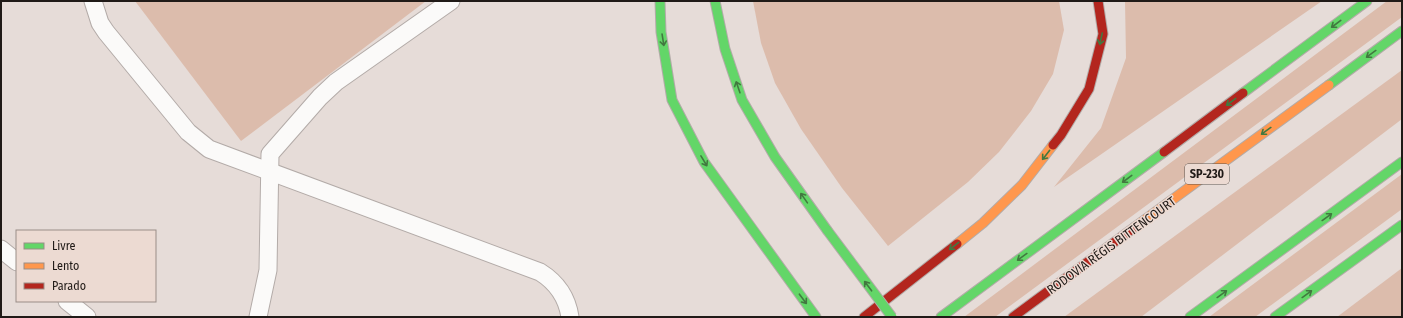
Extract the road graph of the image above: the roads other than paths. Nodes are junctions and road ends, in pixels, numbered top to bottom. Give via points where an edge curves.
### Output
1 (93, 1) edge
2 (451, 1) edge
3 (660, 1) edge
4 (715, 1) edge
5 (1098, 1) edge
6 (1367, 1) edge
7 (1402, 31) edge
8 (1402, 162) edge
9 (270, 172) junction
10 (1402, 225) edge
11 (1, 249) edge
12 (16, 261) edge
13 (68, 302) edge
14 (87, 317) edge
15 (258, 317) edge
16 (570, 317) edge
17 (816, 317) edge
18 (864, 317) edge
19 (892, 317) edge
20 (941, 317) edge
21 (1012, 317) edge
22 (1190, 317) edge
23 (1275, 317) edge

1 - 9 lane via 100,23 106,32 188,132 209,149
2 - 9 lane via 336,82 320,97 270,154
3 -> 17 main road via 661,32 672,100 704,162
19 -> 4 main road, bridge via 775,157 742,100 725,49
5 -> 18 main road via 1103,34 1089,89 1061,135 1022,185 983,223
6 -> 20 main road
7 -> 21 main road, RODOVIA RÉGIS BITTENCOURT / SP-230
22 -> 8 main road
9 - 15 lane via 268,270
9 - 16 lane via 540,272 560,290
23 -> 10 main road
11 - 12 lane
13 - 14 lane

